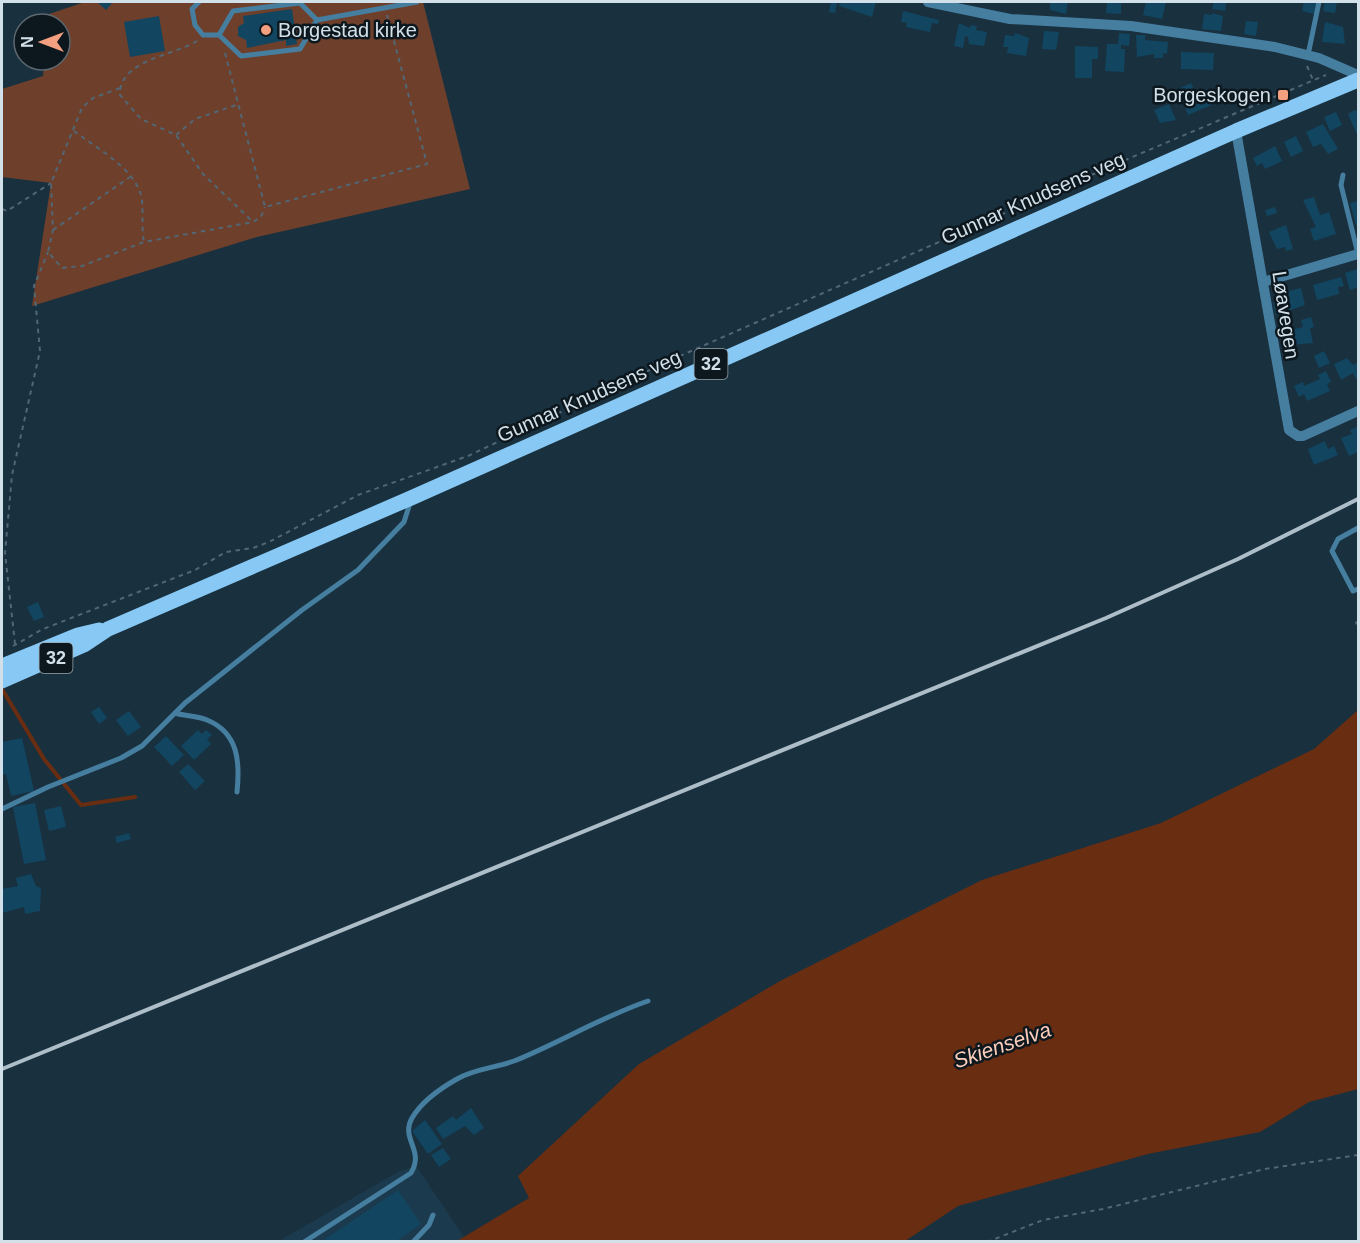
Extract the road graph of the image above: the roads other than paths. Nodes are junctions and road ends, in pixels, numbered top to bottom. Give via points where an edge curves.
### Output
1 (199, 2) edge
2 (417, 2) edge
3 (928, 2) edge
4 (1319, 2) edge
5 (317, 20) junction
6 (219, 35) junction
7 (1308, 56) junction
8 (1359, 75) edge
9 (1359, 80) edge
10 (1236, 131) junction
11 (1343, 175) dead end
12 (1358, 254) edge
13 (1263, 282) junction
14 (1359, 411) edge
15 (411, 498) junction
16 (1359, 528) edge
17 (1359, 589) edge
18 (108, 628) junction
19 (2, 666) edge
20 (2, 681) edge
21 (175, 713) junction
22 (237, 792) dead end
23 (2, 809) edge
24 (648, 1001) dead end
25 (433, 1215) dead end
26 (304, 1242) edge
27 (413, 1242) edge

1 - 6 lane via 192,9 195,25 203,35
2 - 5 lane
3 - 7 street via 1010,19 1131,26 1275,47
4 - 7 lane
5 - 6 lane via 300,3 233,12
5 - 6 lane via 300,49 241,56
7 - 8 street
9 - 10 main road, 32
10 - 13 street, Løavegen
10 - 15 main road, Gunnar Knudsens veg / 32
11 - 12 lane via 1341,185
12 - 13 street
13 - 14 street, Løavegen via 1289,430 1303,436
15 - 18 main road, Gunnar Knudsens veg / 32
15 - 21 lane via 404,522 394,534 341,582
16 - 17 lane via 1338,539 1332,551 1353,591
18 - 19 main road, Gunnar Knudsens veg / 32 via 78,635
18 - 20 main road, Gunnar Knudsens veg / 32 via 84,645
21 - 22 lane via 206,719 226,734 240,764
21 - 23 lane via 142,746
24 - 26 lane via 513,1061 468,1073 435,1093 408,1128 417,1156 411,1173
25 - 27 lane via 429,1226

